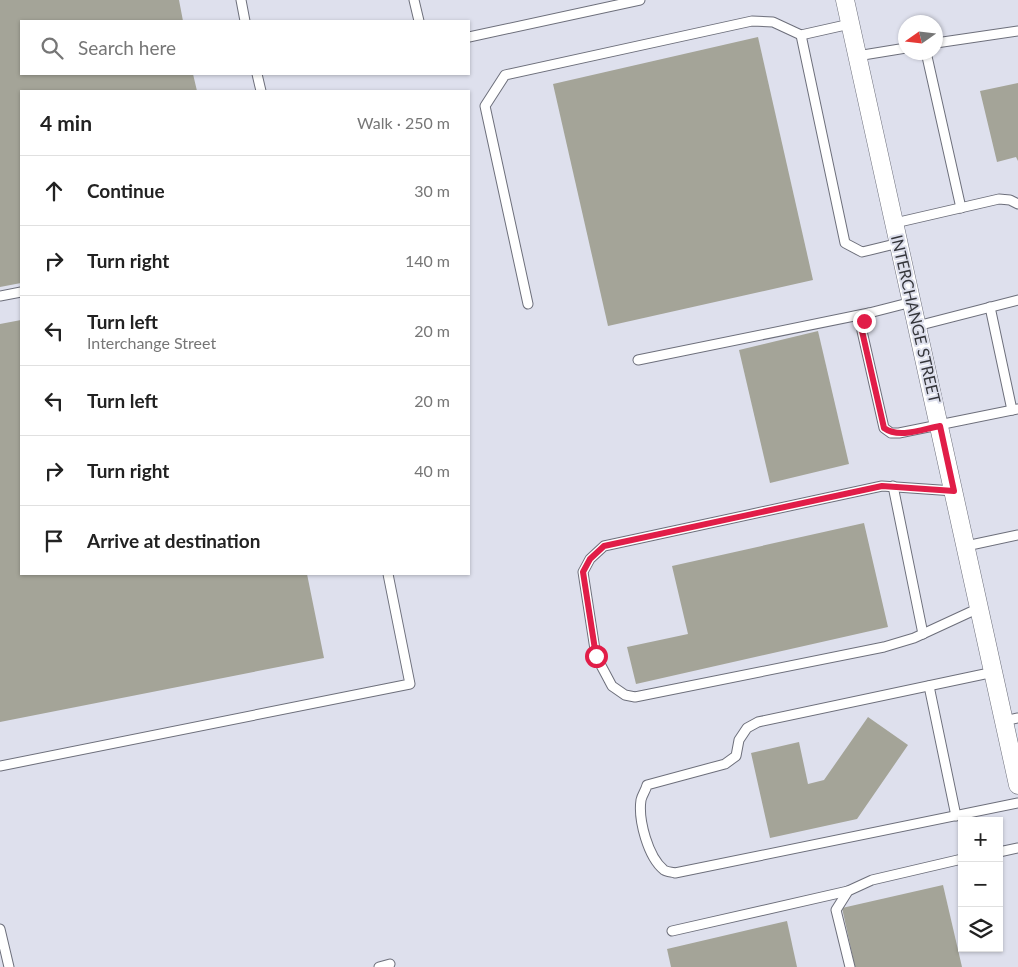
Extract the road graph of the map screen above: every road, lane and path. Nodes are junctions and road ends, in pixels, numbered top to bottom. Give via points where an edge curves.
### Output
1 (241, 0) edge
2 (414, 0) edge
3 (640, 0) edge
4 (845, 0) edge
5 (246, 20) edge
6 (420, 20) edge
7 (850, 24) junction
8 (1018, 31) edge
9 (801, 35) junction
10 (470, 37) edge
11 (943, 42) edge
12 (898, 49) edge
13 (857, 56) junction
14 (928, 60) edge
15 (257, 75) edge
16 (260, 90) edge
17 (1018, 204) edge
18 (961, 208) junction
19 (895, 223) junction
20 (899, 243) junction
21 (20, 292) edge
22 (0, 296) edge
23 (1018, 300) edge
24 (912, 302) junction
25 (528, 304) dead end
26 (990, 307) junction
27 (869, 313) junction
28 (917, 326) junction
29 (638, 360) dead end
30 (1015, 409) edge
31 (940, 426) junction
32 (893, 486) junction
33 (954, 491) junction
34 (1018, 535) edge
35 (966, 546) junction
36 (388, 575) edge
37 (980, 608) junction
38 (924, 634) junction
39 (994, 672) junction
40 (929, 686) junction
41 (1011, 719) edge
42 (0, 766) edge
43 (1018, 785) edge
44 (1018, 803) edge
45 (956, 816) junction
46 (1018, 848) edge
47 (1003, 851) edge
48 (958, 860) edge
49 (848, 891) junction
50 (0, 929) edge
51 (672, 931) dead end
52 (390, 964) dead end
53 (9, 967) edge
54 (379, 967) edge
55 (850, 967) edge

1 - 5 lane
2 - 6 lane
3 - 10 lane
4 - 7 street, INTERCHANGE STREET
7 - 9 lane
7 - 13 street, INTERCHANGE STREET
8 - 11 lane
9 - 20 lane via 845,243 862,252
9 - 25 lane via 773,22 752,21 505,75 485,106
12 - 13 lane
13 - 19 street, INTERCHANGE STREET
14 - 18 lane
15 - 16 lane
17 - 18 lane via 1000,199
18 - 19 lane
19 - 20 street, INTERCHANGE STREET
20 - 24 street, INTERCHANGE STREET
21 - 22 lane
23 - 26 lane
24 - 27 lane
24 - 28 street, INTERCHANGE STREET
26 - 28 lane
26 - 30 lane
27 - 29 lane
27 - 31 lane via 862,331 884,428 891,433 899,433
28 - 31 street, INTERCHANGE STREET
30 - 31 lane
31 - 33 street, INTERCHANGE STREET
32 - 33 lane
32 - 38 lane
32 - 38 lane via 604,546 590,559 583,572 596,656 612,686 625,695 635,697 884,647
33 - 35 street, INTERCHANGE STREET
34 - 35 lane
35 - 37 street, INTERCHANGE STREET
36 - 42 lane via 410,684
37 - 38 lane
37 - 39 street, INTERCHANGE STREET
39 - 40 lane
39 - 41 street, INTERCHANGE STREET
40 - 45 lane
40 - 45 lane via 758,722 747,728 739,740 736,756 725,764 648,785 641,800 646,843 665,871 675,873
41 - 43 street, INTERCHANGE STREET
44 - 45 lane
46 - 47 lane
48 - 49 lane via 872,880
49 - 51 lane
49 - 55 lane via 836,910
50 - 53 lane
52 - 54 lane

